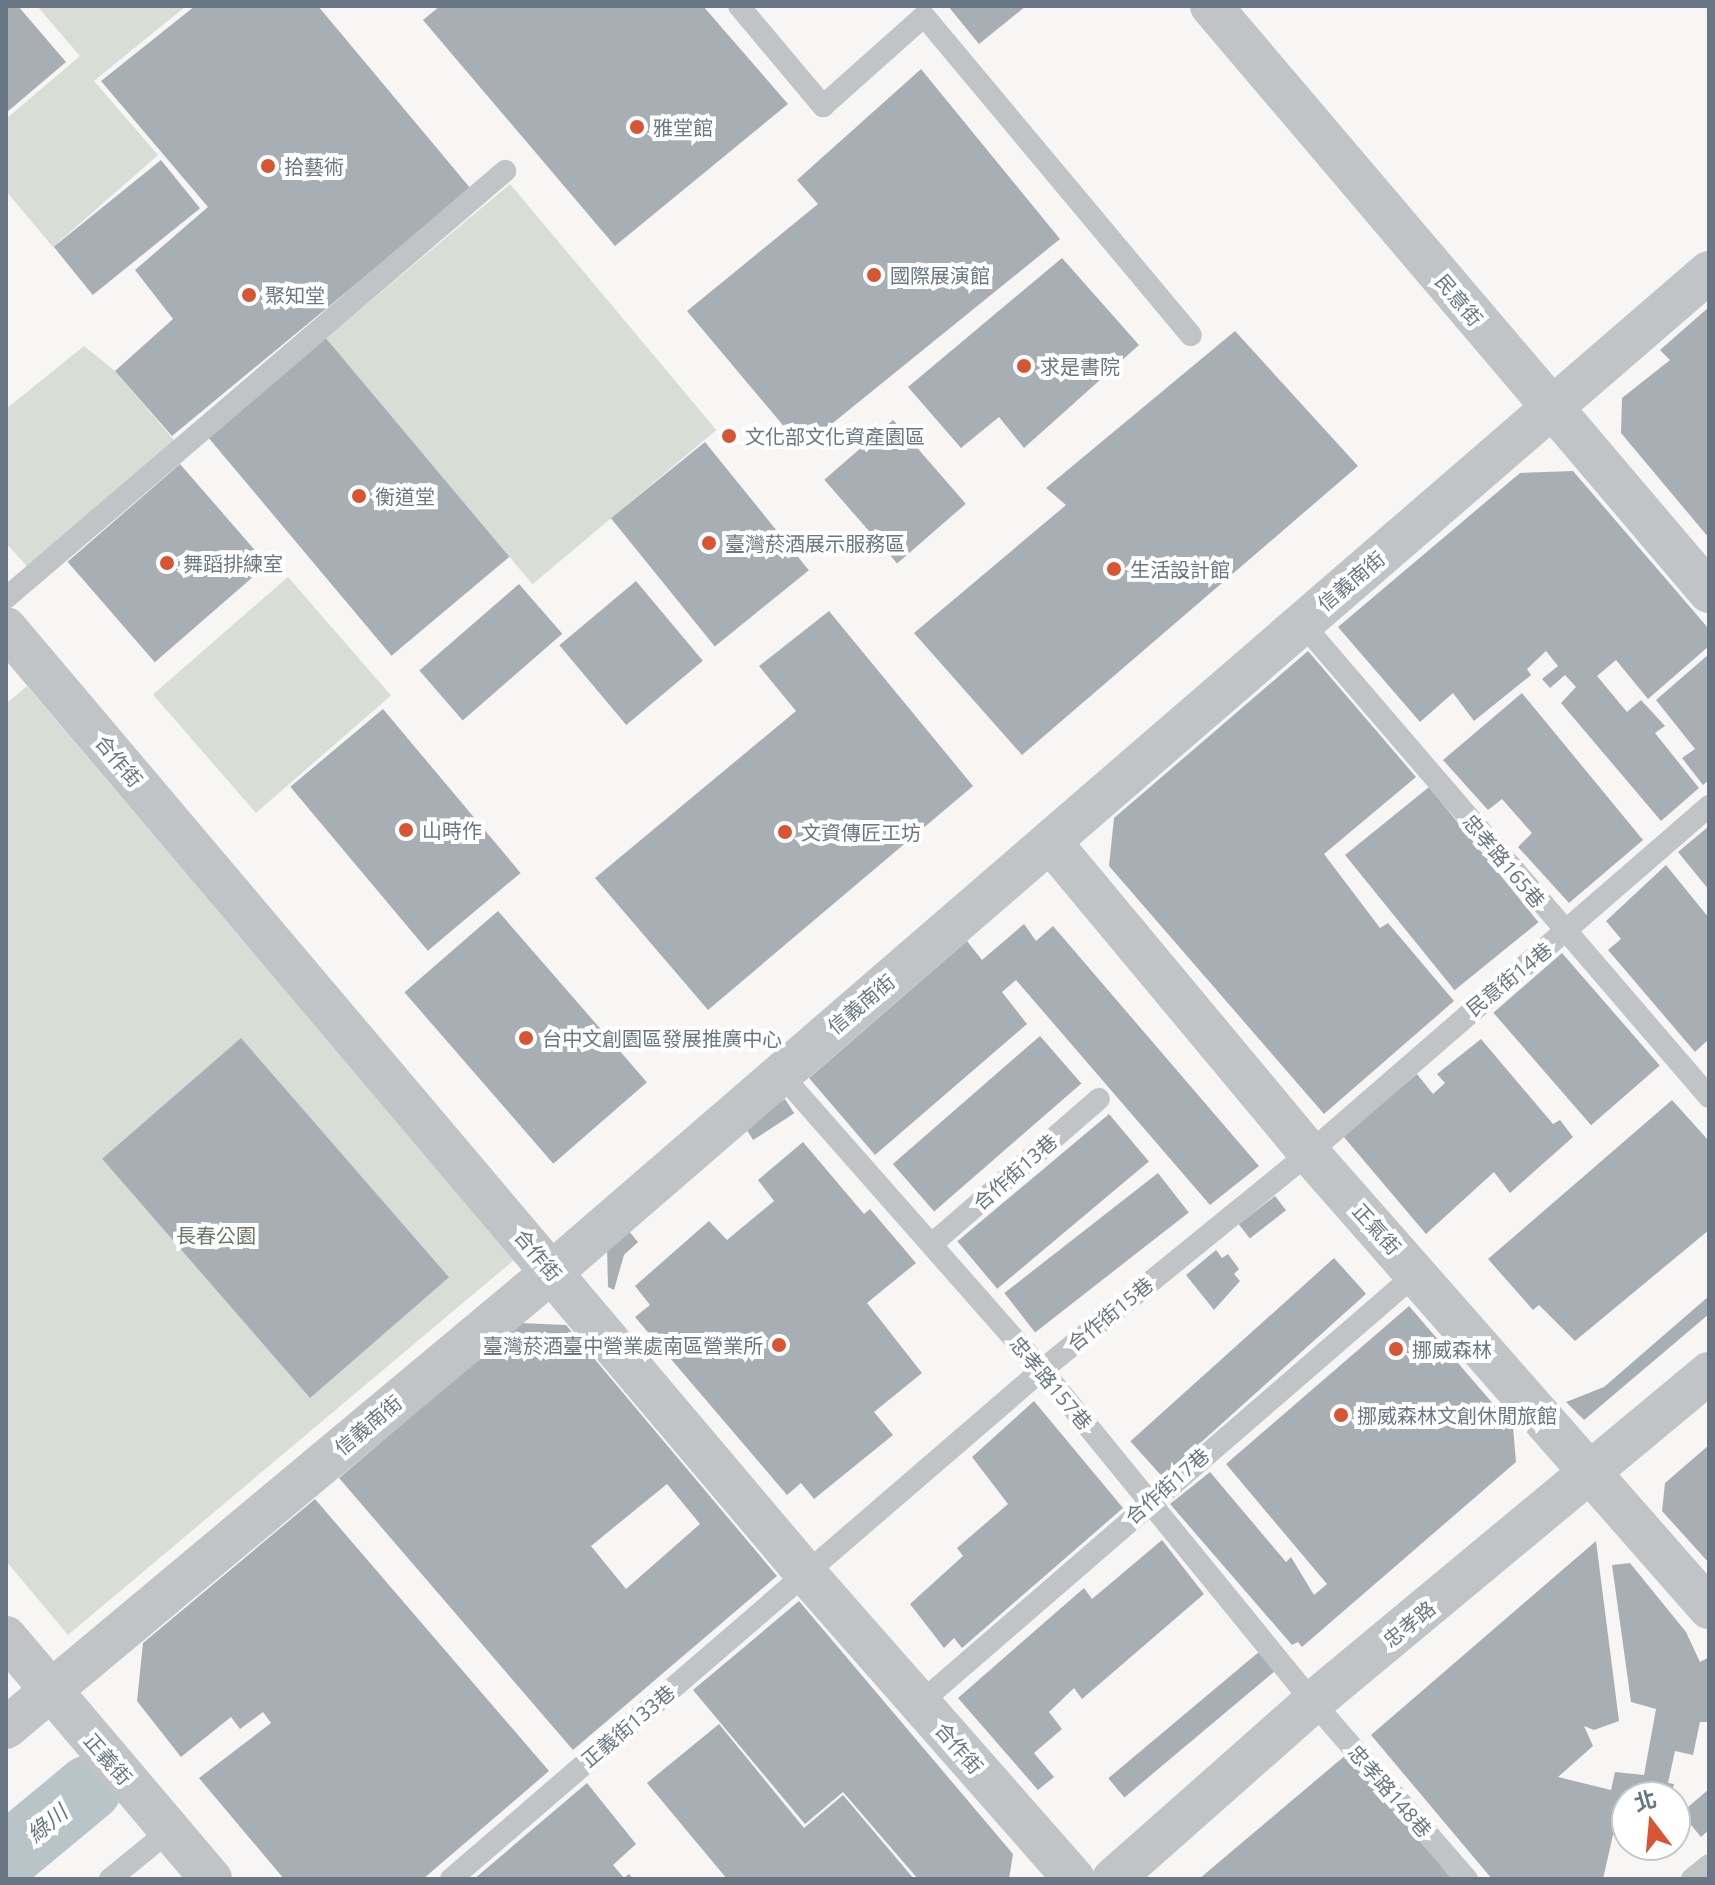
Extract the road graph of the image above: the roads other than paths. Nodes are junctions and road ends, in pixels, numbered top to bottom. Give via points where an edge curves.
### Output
1 (739, 6) edge
2 (1211, 6) edge
3 (505, 171) dead end
4 (1709, 272) edge
5 (1191, 335) dead end
6 (1553, 411) junction
7 (1709, 592) edge
8 (6, 598) edge
9 (1301, 622) junction
10 (11, 644) edge
11 (1709, 806) edge
12 (1052, 844) junction
13 (1566, 933) junction
14 (779, 1072) junction
15 (1709, 1097) edge
16 (1099, 1099) dead end
17 (1309, 1153) junction
18 (932, 1244) junction
19 (552, 1272) junction
20 (1417, 1273) junction
21 (1042, 1370) junction
22 (1709, 1373) edge
23 (1592, 1473) junction
24 (1150, 1501) junction
25 (808, 1576) junction
26 (1709, 1608) edge
27 (6, 1637) edge
28 (49, 1691) junction
29 (1313, 1702) junction
30 (920, 1703) junction
31 (6, 1728) edge
32 (169, 1831) junction
33 (1709, 1865) edge
34 (110, 1879) edge
35 (211, 1879) edge
36 (451, 1879) edge
37 (1074, 1879) edge
38 (1113, 1879) edge
39 (1467, 1879) edge
40 (1692, 1879) edge

1 - 5 lane via 823,106 924,16
2 - 6 street, 民意街
3 - 8 lane
4 - 6 street, 信義南街
6 - 7 street, 民意街
6 - 9 street, 信義南街
9 - 12 street, 信義南街
9 - 13 lane, 忠孝路165巷
10 - 19 street, 合作街
11 - 13 lane, 民意街14巷
12 - 14 street, 信義南街
12 - 17 street, 正氣街
13 - 15 lane, 忠孝路165巷
13 - 17 lane, 民意街14巷
14 - 18 lane, 忠孝路157巷
14 - 19 street, 信義南街
16 - 18 lane, 合作街13巷
17 - 20 street, 正氣街
17 - 21 lane, 合作街15巷
18 - 21 lane, 忠孝路157巷
19 - 25 street, 合作街
19 - 28 street, 信義南街
20 - 23 street, 正氣街
20 - 24 lane, 合作街17巷
21 - 24 lane, 忠孝路157巷
21 - 25 lane, 合作街15巷
22 - 23 street, 忠孝路
23 - 26 street, 正氣街
23 - 29 street, 忠孝路
24 - 29 lane, 忠孝路157巷
24 - 30 lane, 合作街17巷
25 - 30 street, 合作街
25 - 36 lane, 正義街133巷
27 - 28 street, 正義街
28 - 31 street, 信義南街
28 - 32 street, 正義街
29 - 38 street, 忠孝路
29 - 39 lane, 忠孝路148巷
30 - 37 street, 合作街
32 - 34 lane
32 - 35 street, 正義街
33 - 40 lane

